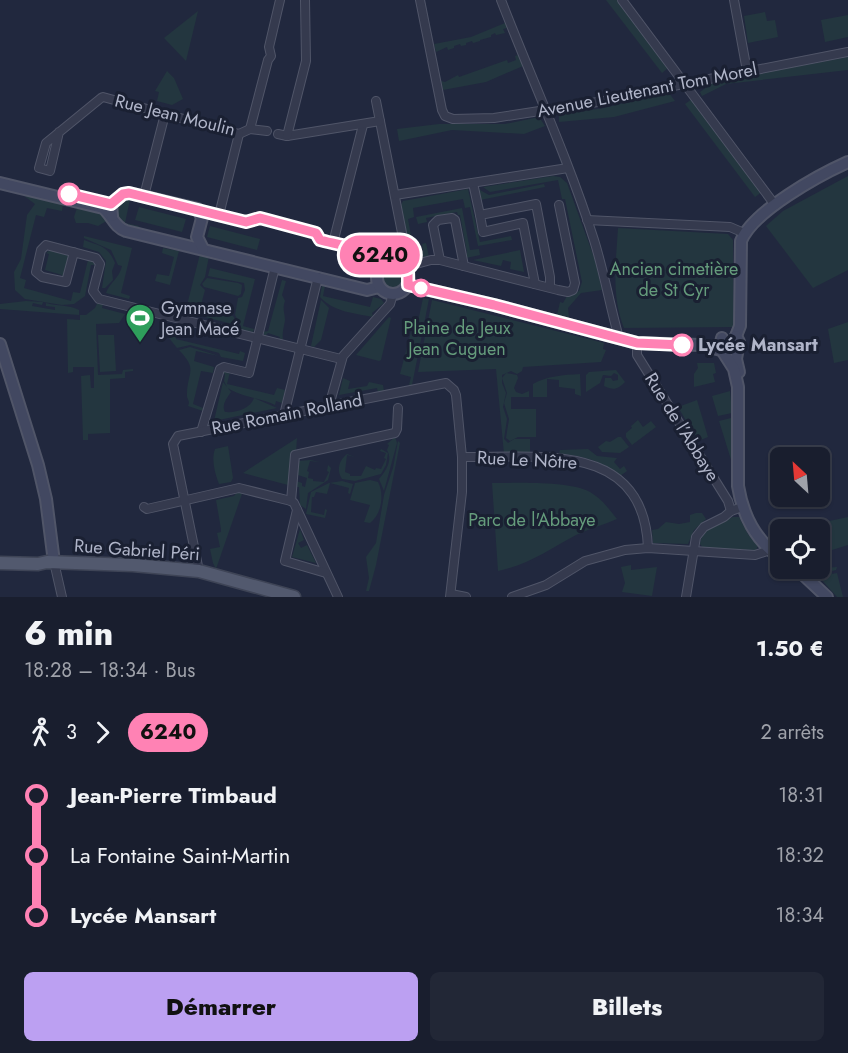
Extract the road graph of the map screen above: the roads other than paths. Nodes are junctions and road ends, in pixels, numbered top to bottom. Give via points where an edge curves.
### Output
1 (280, 0) edge
2 (305, 0) edge
3 (420, 0) edge
4 (501, 0) edge
5 (621, 0) edge
6 (734, 0) edge
7 (848, 52) edge
8 (747, 71) junction
9 (685, 84) junction
10 (376, 101) dead end
11 (546, 110) junction
12 (165, 114) junction
13 (380, 121) junction
14 (363, 125) junction
15 (250, 129) junction
16 (267, 131) dead end
17 (59, 132) dead end
18 (239, 134) junction
19 (278, 134) dead end
20 (287, 136) junction
21 (848, 162) edge
22 (568, 168) junction
23 (0, 178) edge
24 (0, 183) edge
25 (473, 183) junction
26 (395, 195) junction
27 (144, 196) junction
28 (111, 204) junction
29 (775, 205) junction
30 (559, 206) dead end
31 (198, 210) junction
32 (219, 215) junction
33 (480, 215) junction
34 (112, 216) junction
35 (539, 220) junction
36 (587, 220) junction
37 (201, 222) junction
38 (523, 223) junction
39 (744, 233) junction
40 (197, 237) junction
41 (187, 245) junction
42 (203, 249) junction
43 (74, 252) junction
44 (440, 260) junction
45 (401, 264) junction
46 (464, 266) junction
47 (275, 267) junction
48 (318, 278) junction
49 (535, 284) junction
50 (408, 285) junction
51 (379, 287) junction
52 (550, 287) junction
53 (393, 294) junction
54 (736, 336) junction
55 (620, 338) junction
56 (257, 339) junction
57 (637, 343) junction
58 (0, 344) edge
59 (722, 347) junction
60 (302, 349) junction
61 (737, 351) junction
62 (341, 359) junction
63 (738, 387) junction
64 (329, 406) junction
65 (398, 408) dead end
66 (284, 415) junction
67 (201, 432) junction
68 (462, 457) junction
69 (184, 500) junction
70 (291, 501) junction
71 (144, 507) dead end
72 (736, 509) junction
73 (297, 510) junction
74 (648, 548) junction
75 (770, 550) joint
76 (694, 552) junction
77 (0, 558) edge
78 (50, 562) junction
79 (0, 563) edge
80 (199, 571) junction
81 (326, 573) junction
82 (809, 579) edge
83 (260, 592) edge
84 (272, 594) edge
85 (451, 595) edge
86 (62, 597) edge
87 (294, 597) edge
88 (338, 597) edge
89 (466, 597) edge
90 (512, 597) edge
91 (686, 597) edge
92 (828, 597) edge

1 - 15 street via 269,47 271,56
2 - 20 street via 306,61
3 - 11 street, Avenue Lieutenant Tom Morel via 445,116 494,118
4 - 11 street
5 - 9 street
6 - 8 street
7 - 8 street, Avenue Lieutenant Tom Morel
8 - 9 street, Avenue Lieutenant Tom Morel
9 - 11 street, Avenue Lieutenant Tom Morel
9 - 29 street
10 - 13 street
11 - 22 street
12 - 17 street, Rue Jean Moulin via 103,97
12 - 18 street, Rue Jean Moulin
12 - 27 street
13 - 14 street
13 - 26 street
14 - 20 street
14 - 45 street via 333,243
15 - 16 street, Rue Jean Moulin
15 - 18 street, Rue Jean Moulin
18 - 32 street
19 - 20 street
21 - 29 street
22 - 25 street
22 - 36 street
23 - 28 street
24 - 34 street via 103,207
25 - 26 street
25 - 33 street
26 - 45 street via 405,248
27 - 28 street via 123,194
27 - 31 street
28 - 34 street
29 - 39 street
30 - 52 street via 574,287 568,292
31 - 32 street
31 - 37 street
32 - 37 street
33 - 35 street via 536,204
33 - 38 street via 483,232
34 - 41 street via 121,229
35 - 38 street
35 - 52 street
36 - 39 street via 730,227
36 - 55 street
37 - 40 street
38 - 49 street
39 - 54 street via 740,326
40 - 41 street
40 - 42 street
41 - 42 street
42 - 47 street
43 - 43 street via 43,246 36,272 42,278 66,282
43 - 56 street via 99,261 93,291 99,299
44 - 45 street
44 - 46 street
44 - 46 street via 433,225 452,218
45 - 50 street via 409,275
45 - 51 street via 386,264 378,271
46 - 49 street
47 - 48 street
47 - 56 street
48 - 51 street via 367,290
48 - 60 street
49 - 52 street
50 - 53 street
50 - 55 street
51 - 53 street
53 - 62 street via 390,304
54 - 59 street via 730,334
54 - 61 street via 740,342
55 - 57 street
56 - 60 street
56 - 67 street via 249,373 224,367 217,372
57 - 59 street
57 - 72 street, Rue de l’Abbaye via 637,355
58 - 78 street via 46,499
59 - 61 street via 731,354
59 - 63 street
60 - 62 street
60 - 66 street
61 - 63 street
62 - 64 street
63 - 72 street
64 - 66 street, Rue Romain Rolland
64 - 68 street, Rue Romain Rolland via 441,383 450,386 456,395
65 - 70 street via 395,433 296,455
66 - 67 street, Rue Romain Rolland
67 - 69 street, Rue Romain Rolland via 178,436 173,444
68 - 74 street, Rue Le Nôtre via 579,460 602,467 633,494
68 - 85 street
69 - 70 street via 239,488
69 - 71 street
69 - 80 street
70 - 73 street
72 - 75 street
72 - 76 street via 704,527 696,537
73 - 81 street
73 - 81 street via 285,561
74 - 76 street
74 - 90 street via 597,556 546,585
75 - 76 street via 755,555
76 - 91 street
77 - 78 main road, Rue Gabriel Péri
78 - 79 main road, Rue Gabriel Péri
78 - 80 main road, Rue Gabriel Péri
78 - 86 street
80 - 83 main road, Rue Gabriel Péri
81 - 88 street
82 - 92 street
83 - 84 main road, Rue Gabriel Péri
84 - 87 main road, Rue Gabriel Péri
85 - 89 street

